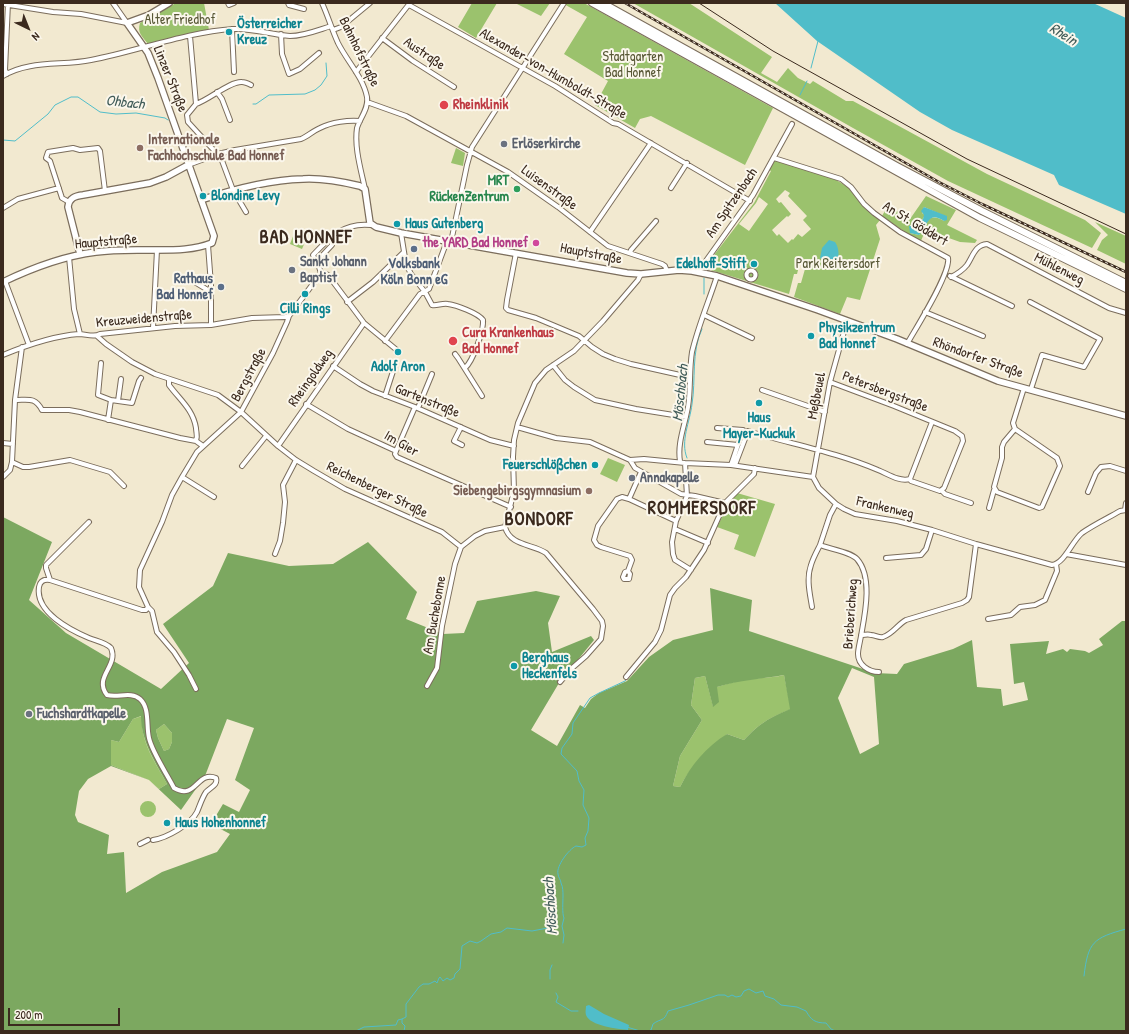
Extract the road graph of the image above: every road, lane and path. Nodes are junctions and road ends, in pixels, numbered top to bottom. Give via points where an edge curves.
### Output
1 (113, 3) edge
2 (170, 3) edge
3 (228, 3) edge
4 (234, 3) edge
5 (288, 3) edge
6 (322, 3) edge
7 (370, 3) edge
8 (564, 3) edge
9 (592, 3) edge
10 (603, 3) edge
11 (3, 4) edge
12 (8, 4) edge
13 (409, 4) edge
14 (304, 9) dead end
15 (140, 18) junction
16 (127, 23) junction
17 (332, 28) junction
18 (232, 29) junction
19 (281, 34) junction
20 (135, 35) junction
21 (190, 36) junction
22 (382, 38) junction
23 (144, 47) junction
24 (319, 53) dead end
25 (523, 69) junction
26 (234, 72) dead end
27 (356, 72) junction
28 (5, 75) edge
29 (251, 85) dead end
30 (454, 88) dead end
31 (217, 92) junction
32 (367, 102) junction
33 (196, 104) junction
34 (230, 120) dead end
35 (360, 121) junction
36 (792, 124) dead end
37 (651, 143) junction
38 (470, 152) junction
39 (218, 154) junction
40 (774, 158) junction
41 (687, 163) junction
42 (188, 165) junction
43 (363, 186) junction
44 (59, 188) junction
45 (671, 188) dead end
46 (234, 190) junction
47 (105, 191) junction
48 (201, 200) junction
49 (750, 201) junction
50 (69, 202) junction
51 (3, 208) edge
52 (246, 212) dead end
53 (656, 221) dead end
54 (372, 225) junction
55 (590, 232) junction
56 (401, 233) junction
57 (328, 239) junction
58 (214, 240) joint
59 (449, 242) junction
60 (208, 245) junction
61 (157, 250) junction
62 (404, 252) junction
63 (516, 253) junction
64 (630, 253) junction
65 (80, 254) junction
66 (69, 257) junction
67 (317, 261) junction
68 (667, 271) junction
69 (698, 272) junction
70 (321, 273) junction
71 (641, 274) junction
72 (946, 274) junction
73 (717, 276) junction
74 (951, 277) junction
75 (188, 278) dead end
76 (4, 281) edge
77 (1126, 283) edge
78 (1126, 289) edge
79 (211, 292) junction
80 (425, 292) junction
81 (347, 302) junction
82 (1030, 302) dead end
83 (1012, 306) dead end
84 (925, 312) junction
85 (1126, 313) edge
86 (704, 315) junction
87 (289, 316) junction
88 (847, 321) junction
89 (364, 323) junction
90 (211, 325) junction
91 (153, 328) junction
92 (80, 334) junction
93 (99, 335) junction
94 (983, 336) dead end
95 (752, 338) dead end
96 (584, 340) junction
97 (385, 341) junction
98 (29, 344) junction
99 (908, 344) junction
100 (22, 347) junction
101 (398, 351) dead end
102 (454, 354) dead end
103 (3, 355) edge
104 (396, 362) dead end
105 (101, 363) dead end
106 (553, 365) junction
107 (333, 366) junction
108 (464, 368) junction
109 (432, 374) dead end
110 (689, 377) junction
111 (121, 378) dead end
112 (141, 378) dead end
113 (169, 380) junction
114 (830, 382) junction
115 (1024, 388) junction
116 (1031, 389) junction
117 (762, 390) dead end
118 (385, 396) junction
119 (482, 396) dead end
120 (15, 400) junction
121 (111, 400) junction
122 (118, 401) junction
123 (306, 404) junction
124 (417, 408) junction
125 (241, 412) junction
126 (825, 412) junction
127 (686, 416) junction
128 (1126, 416) edge
129 (108, 420) junction
130 (932, 422) junction
131 (461, 427) junction
132 (517, 427) junction
133 (717, 428) dead end
134 (1015, 429) junction
135 (266, 436) junction
136 (196, 441) junction
137 (707, 442) dead end
138 (3, 443) edge
139 (13, 444) junction
140 (462, 445) dead end
141 (738, 445) junction
142 (203, 446) junction
143 (278, 446) junction
144 (514, 446) junction
145 (819, 449) junction
146 (396, 451) junction
147 (296, 460) junction
148 (630, 460) junction
149 (680, 461) junction
150 (12, 462) junction
151 (685, 463) junction
152 (733, 465) junction
153 (242, 466) dead end
154 (755, 468) junction
155 (1126, 471) edge
156 (641, 472) junction
157 (3, 477) edge
158 (182, 477) junction
159 (813, 477) junction
160 (910, 479) junction
161 (124, 486) dead end
162 (994, 490) junction
163 (942, 491) junction
164 (1088, 492) dead end
165 (687, 496) junction
166 (214, 497) dead end
167 (629, 499) junction
168 (726, 503) junction
169 (971, 503) dead end
170 (1126, 503) edge
171 (836, 504) junction
172 (511, 507) junction
173 (989, 508) dead end
174 (1125, 510) edge
175 (676, 521) junction
176 (89, 522) dead end
177 (505, 527) junction
178 (675, 530) junction
179 (932, 530) junction
180 (708, 543) junction
181 (976, 544) junction
182 (820, 545) junction
183 (461, 547) junction
184 (275, 554) dead end
185 (1066, 554) junction
186 (886, 558) dead end
187 (1056, 564) junction
188 (1126, 565) edge
189 (691, 570) junction
190 (628, 571) dead end
191 (50, 580) junction
192 (148, 607) junction
193 (812, 608) dead end
194 (988, 618) dead end
195 (861, 635) junction
196 (879, 672) dead end
197 (626, 677) dead end
198 (560, 682) dead end
199 (427, 686) dead end
200 (196, 689) dead end
201 (148, 840) dead end
202 (153, 840) dead end
203 (140, 844) dead end

1 - 16 street, Linzer Straße
2 - 15 main road
3 - 4 street
5 - 14 street
6 - 17 street, Bahnhofstraße
7 - 17 street via 341,27
8 - 25 street
9 - 78 highway via 980,218
10 - 77 highway via 897,166
11 - 12 street
12 - 16 street
12 - 28 street
13 - 22 street, Austraße
13 - 25 street, Alexander-von-Humboldt-Straße
15 - 16 main road
15 - 20 main road via 136,24
16 - 20 main road, Linzer Straße
17 - 19 street via 300,35
17 - 27 street, Bahnhofstraße
18 - 19 street
18 - 21 street
18 - 26 street
19 - 24 street via 282,54 289,74 303,67
20 - 23 main road, Linzer Straße
21 - 23 street
21 - 33 street
22 - 27 street, Austraße
22 - 30 street, Austraße
23 - 28 street via 74,63 24,66
23 - 42 main road, Linzer Straße via 158,78
25 - 37 street, Alexander-von-Humboldt-Straße via 580,101 595,113
25 - 38 street
27 - 32 street, Bahnhofstraße
29 - 31 street via 242,81
31 - 33 street
31 - 34 street
32 - 35 street, Bahnhofstraße
32 - 38 street, Luisenstraße via 406,116
33 - 39 street via 187,115 188,122
35 - 39 street via 330,124 301,139
35 - 43 street, Bahnhofstraße via 356,150
36 - 40 street, Am Spitzenbach
37 - 41 street, Alexander-von-Humboldt-Straße
37 - 55 street
38 - 55 street, Luisenstraße via 508,172
38 - 59 street
39 - 42 street
39 - 46 street
40 - 49 street, Am Spitzenbach
40 - 72 street, An St. Göddert via 841,179 852,187 874,213 900,232 946,256 949,261
41 - 45 street
41 - 49 street, Alexander-von-Humboldt-Straße
42 - 47 main road via 150,183
42 - 48 main road, Linzer Straße
43 - 46 main road via 304,179 274,181
43 - 54 main road, Bahnhofstraße
44 - 47 street via 50,161 46,158 48,152 98,148
44 - 50 street via 62,198
44 - 51 street via 18,199
46 - 48 main road
46 - 52 street
47 - 50 main road via 75,197
48 - 58 main road, Linzer Straße
49 - 69 street, Am Spitzenbach
50 - 65 main road via 68,210
53 - 64 street
54 - 56 main road, Hauptstraße
54 - 57 street, Hauptstraße via 343,229
55 - 64 street, Luisenstraße via 608,246
56 - 59 main road, Hauptstraße
56 - 62 street
57 - 67 street, Hauptstraße via 313,255
57 - 67 street via 332,245
58 - 60 main road, Hauptstraße
59 - 63 main road, Hauptstraße
59 - 80 street via 430,288
60 - 61 main road, Hauptstraße via 190,250
60 - 79 street
61 - 65 main road, Hauptstraße
61 - 91 street
62 - 80 street via 411,274
62 - 81 street via 373,282
63 - 71 main road, Hauptstraße
63 - 96 street via 506,308 536,318
64 - 68 street, Luisenstraße via 662,264
65 - 66 main road, Hauptstraße
66 - 76 main road, Hauptstraße
66 - 92 street via 74,309
67 - 70 street
68 - 69 main road, Hauptstraße
68 - 71 main road, Hauptstraße
69 - 73 main road, Hauptstraße
70 - 81 street via 328,275
70 - 87 street, Bergstraße
71 - 96 street
72 - 74 street
72 - 84 street
73 - 86 street
73 - 88 main road, Hauptstraße
74 - 83 street
74 - 85 street, Mühlenweg via 966,266 976,249 982,244 987,244 1109,308
75 - 79 street
76 - 98 street
79 - 90 street
80 - 97 street via 420,294
80 - 108 street via 434,306 454,305 483,320 478,343 468,365
81 - 89 street
82 - 116 street via 1100,339 1084,367 1042,355
84 - 94 street
84 - 99 street
86 - 95 street
86 - 110 street via 692,351
87 - 90 street, Kreuzweidenstraße via 252,318
87 - 125 street, Bergstraße via 273,353
88 - 99 main road, Rhöndorfer Straße
88 - 114 street, Meßbeuel
89 - 97 street
89 - 107 street, Rheingoldweg
90 - 91 street, Kreuzweidenstraße
91 - 93 street, Kreuzweidenstraße
92 - 93 street, Kreuzweidenstraße
92 - 98 street, Kreuzweidenstraße
93 - 113 street, Reichenberger Straße via 106,344 132,362
96 - 106 street via 574,351
96 - 110 street via 603,354 616,359 644,368
97 - 101 street
98 - 100 street, Kreuzweidenstraße
99 - 115 main road, Rhöndorfer Straße via 998,381
100 - 103 street, Kreuzweidenstraße
100 - 120 street
102 - 108 street
104 - 118 street, Gartenstraße
105 - 121 street via 98,395
106 - 127 street via 565,380 595,400
106 - 132 street via 535,383
107 - 118 street, Gartenstraße via 360,384
107 - 123 street, Rheingoldweg
108 - 119 street
109 - 124 street
110 - 127 street
111 - 122 street
112 - 122 street via 132,403
113 - 125 street, Reichenberger Straße via 218,395
113 - 136 street via 168,385 191,413 195,422
114 - 126 street, Meßbeuel
114 - 130 street, Petersbergstraße
115 - 116 main road, Rhöndorfer Straße
115 - 134 street via 1013,423
116 - 128 main road, Rhöndorfer Straße
117 - 126 street
118 - 124 street, Gartenstraße
120 - 129 street via 34,400 42,410 70,410
120 - 139 street
121 - 122 street
121 - 129 street
123 - 143 street, Rheingoldweg
123 - 146 street, Im Gier via 348,429
124 - 131 street, Gartenstraße
124 - 146 street
125 - 135 street, Reichenberger Straße
125 - 142 street, Bergstraße
126 - 145 street, Meßbeuel
127 - 149 street
129 - 136 street
130 - 160 street, Petersbergstraße
130 - 163 street, Petersbergstraße via 955,431 962,436 963,442
131 - 140 street, Gartenstraße via 454,442
131 - 144 street, Gartenstraße via 490,440
132 - 144 street
132 - 148 street via 561,439 590,442
133 - 141 street via 743,430
134 - 162 street via 1002,447 1002,458
134 - 162 street via 1057,458 1060,466 1042,507
135 - 143 street, Reichenberger Straße
135 - 153 street
136 - 142 street
137 - 141 street
138 - 139 street
139 - 150 street
141 - 152 street
142 - 158 street, Bergstraße
143 - 147 street, Reichenberger Straße
144 - 172 street via 514,491
145 - 152 street via 748,431
145 - 159 street, Meßbeuel
145 - 160 street via 893,477
146 - 172 street, Im Gier via 397,457
147 - 183 street, Reichenberger Straße via 345,489 442,532
147 - 184 street via 283,485 283,523
148 - 149 street
148 - 156 street
149 - 151 street
150 - 157 street via 10,470
150 - 161 street via 29,467 70,460 110,472
151 - 152 street
151 - 165 street
152 - 154 street
154 - 159 street
154 - 168 street via 754,474
155 - 164 street via 1110,466 1101,467 1096,472
156 - 165 street
156 - 167 street
158 - 166 street
158 - 192 street, Bergstraße via 140,570 140,587
159 - 171 street, Frankenweg via 819,488
160 - 163 street
162 - 173 street
163 - 169 street
165 - 168 street
165 - 175 street
167 - 175 street
167 - 190 street via 617,499 598,526 594,540 601,547 630,556 632,560
168 - 180 street
170 - 174 street
171 - 179 street, Frankenweg via 855,514
171 - 182 street
172 - 177 street
174 - 185 street via 1082,533
175 - 178 street
176 - 191 street via 46,565
177 - 183 street via 474,536
177 - 198 street via 515,540 546,553 602,621 601,639
178 - 180 street
178 - 189 street via 672,554 675,560
179 - 181 street, Frankenweg
179 - 186 street via 926,549 921,555
180 - 189 street
181 - 187 street, Frankenweg
181 - 195 street via 967,600 906,620 884,637
182 - 193 street via 809,573
182 - 195 street, Brieberichweg via 856,557 861,565 866,587
183 - 199 street, Am Buchebonne via 442,626 437,668
185 - 187 street
185 - 188 street
187 - 194 street via 1056,571 1045,600 1035,605 1020,607 1011,615
189 - 197 street via 670,595 661,630 655,642
191 - 192 street via 142,610
191 - 202 street via 46,579 40,585 40,596 45,608 58,621 112,648 113,656 102,687 107,695 135,696 144,703 149,738 174,788 186,792 208,777 217,780 207,791 194,818 170,835
192 - 200 street, Bergstraße via 152,611 157,632 174,652
195 - 196 street, Brieberichweg via 858,655 861,663 870,671
201 - 203 street

